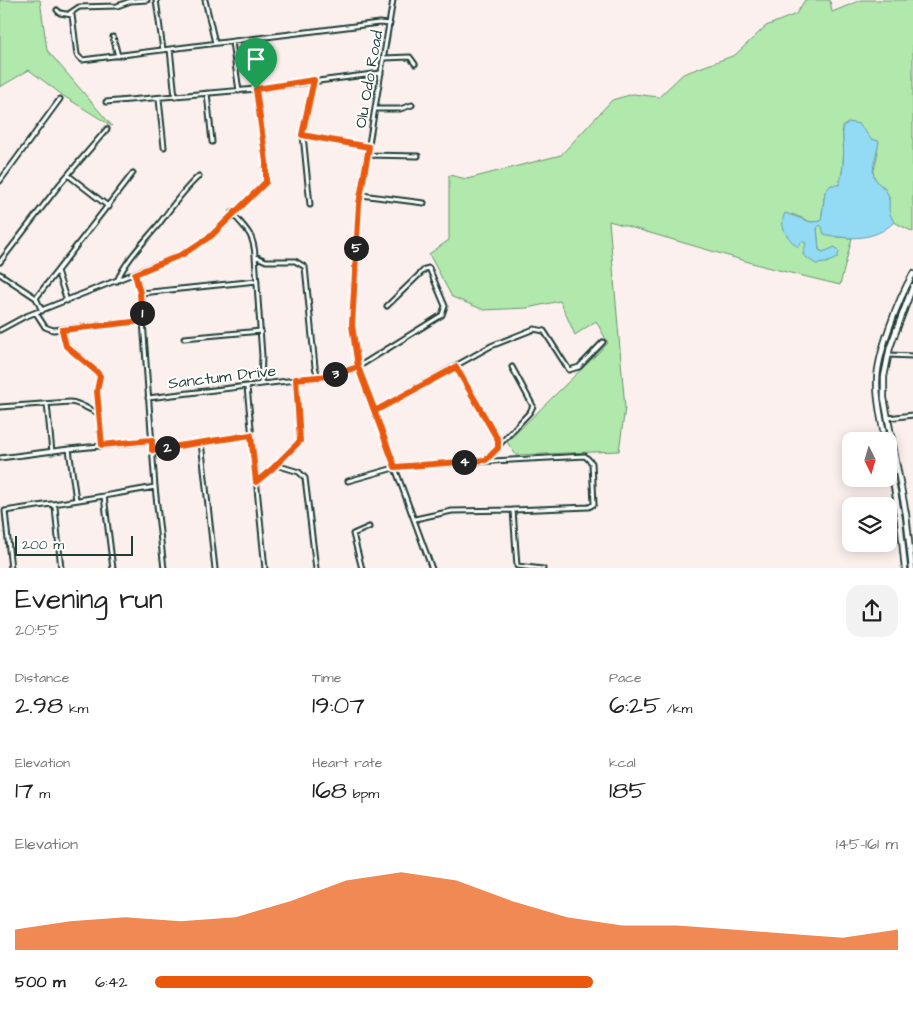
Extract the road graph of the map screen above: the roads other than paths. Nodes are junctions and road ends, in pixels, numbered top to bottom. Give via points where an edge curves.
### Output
1 (147, 0) edge
2 (156, 0) edge
3 (205, 0) edge
4 (393, 0) edge
5 (57, 10) dead end
6 (70, 13) junction
7 (390, 24) junction
8 (113, 37) dead end
9 (232, 42) junction
10 (215, 43) junction
11 (170, 49) junction
12 (163, 50) junction
13 (118, 56) junction
14 (384, 58) junction
15 (415, 64) dead end
16 (381, 73) junction
17 (314, 80) junction
18 (256, 89) junction
19 (239, 91) junction
20 (207, 93) junction
21 (175, 97) junction
22 (60, 99) dead end
23 (159, 99) junction
24 (106, 102) dead end
25 (412, 105) dead end
26 (375, 109) junction
27 (107, 129) dead end
28 (302, 135) junction
29 (212, 142) dead end
30 (164, 147) dead end
31 (369, 147) junction
32 (368, 155) junction
33 (418, 156) dead end
34 (133, 173) dead end
35 (68, 175) junction
36 (199, 176) dead end
37 (0, 181) edge
38 (361, 195) junction
39 (424, 203) dead end
40 (310, 204) dead end
41 (108, 206) junction
42 (232, 214) junction
43 (255, 256) junction
44 (0, 262) edge
45 (57, 270) junction
46 (0, 274) edge
47 (135, 274) junction
48 (913, 274) edge
49 (257, 281) junction
50 (117, 282) junction
51 (913, 286) edge
52 (140, 293) junction
53 (36, 298) junction
54 (67, 301) junction
55 (387, 306) dead end
56 (42, 311) junction
57 (36, 313) junction
58 (142, 321) junction
59 (0, 330) edge
60 (62, 330) junction
61 (261, 331) junction
62 (184, 338) dead end
63 (603, 342) dead end
64 (888, 355) junction
65 (913, 356) edge
66 (358, 367) junction
67 (456, 367) junction
68 (512, 367) dead end
69 (318, 378) junction
70 (296, 379) junction
71 (261, 384) junction
72 (247, 387) junction
73 (148, 398) junction
74 (47, 404) junction
75 (0, 407) edge
76 (375, 411) junction
77 (99, 413) junction
78 (913, 415) edge
79 (887, 418) junction
80 (883, 432) edge
81 (251, 435) junction
82 (152, 440) junction
83 (201, 442) junction
84 (500, 444) junction
85 (102, 445) junction
86 (69, 449) junction
87 (152, 450) junction
88 (52, 452) junction
89 (0, 458) edge
90 (486, 460) junction
91 (276, 465) junction
92 (395, 467) junction
93 (348, 481) dead end
94 (256, 482) junction
95 (155, 487) junction
96 (894, 488) edge
97 (104, 496) junction
98 (76, 500) junction
99 (53, 504) junction
100 (513, 510) junction
101 (0, 511) edge
102 (5, 511) junction
103 (415, 519) junction
104 (369, 528) dead end
105 (11, 568) edge
106 (61, 568) edge
107 (113, 568) edge
108 (164, 568) edge
109 (215, 568) edge
110 (265, 568) edge
111 (316, 568) edge
112 (362, 568) edge
113 (432, 568) edge
114 (542, 568) edge
115 (905, 568) edge
116 (912, 568) edge

1 - 6 street via 117,6 79,7
2 - 12 street
3 - 10 street
4 - 7 street, Olu Odo Road
5 - 6 street
6 - 13 street via 78,58
7 - 9 street
7 - 14 street, Olu Odo Road
8 - 13 street
9 - 10 street
9 - 19 street
10 - 11 street
11 - 12 street
11 - 21 street
12 - 13 street
14 - 15 street via 410,57
14 - 16 street, Olu Odo Road
16 - 17 street
16 - 26 street, Olu Odo Road
17 - 18 street
17 - 28 street
18 - 19 street
18 - 42 street via 266,182
19 - 20 street
20 - 21 street
20 - 29 street
21 - 23 street
22 - 37 street
23 - 24 street
23 - 30 street
25 - 26 street via 400,109
26 - 31 street, Olu Odo Road
27 - 35 street
28 - 31 street
28 - 40 street
31 - 32 street, Olu Odo Road
32 - 33 street
32 - 38 street, Olu Odo Road
34 - 41 street
35 - 41 street
35 - 44 street
36 - 50 street via 183,190
38 - 39 street
38 - 66 street, Olu Odo Road via 352,325
41 - 45 street
42 - 43 street via 254,240
42 - 47 street via 206,240 183,254
43 - 49 street
43 - 69 street via 266,261 295,261 305,267 314,367
45 - 53 street
45 - 54 street
46 - 53 street
47 - 50 street
47 - 52 street
48 - 80 main road via 902,297 878,373
49 - 52 street
49 - 61 street
50 - 54 street
51 - 64 main road
52 - 58 street
53 - 56 street
54 - 56 street
55 - 66 street, Sanctum Drive via 425,269 432,270 445,306 442,315
56 - 57 street
57 - 59 street
57 - 60 street via 45,327
58 - 60 street
58 - 73 street
60 - 77 street via 66,346 100,376 97,391
61 - 62 street
61 - 71 street
63 - 67 street via 579,367 569,370 544,331 534,328 491,346
64 - 65 street
64 - 79 main road via 884,377
66 - 69 street, Sanctum Drive
66 - 76 street, Olu Odo Road
67 - 76 street
67 - 84 street
68 - 84 street via 533,406
69 - 70 street, Sanctum Drive
70 - 71 street, Sanctum Drive
70 - 91 street via 300,441
71 - 72 street, Sanctum Drive
72 - 73 street, Sanctum Drive
72 - 81 street
73 - 82 street
74 - 75 street
74 - 77 street via 76,402
74 - 88 street
76 - 92 street, Olu Odo Road
77 - 85 street
78 - 79 street
79 - 116 main road via 906,514
81 - 83 street
81 - 94 street
82 - 85 street
82 - 87 street
83 - 87 street
83 - 109 street
84 - 90 street
85 - 86 street
86 - 88 street
86 - 98 street
87 - 95 street
88 - 89 street
90 - 92 street
90 - 100 street via 585,456 592,462 594,504 589,508
91 - 94 street
91 - 111 street via 303,474
92 - 93 street
92 - 103 street, Olu Odo Road
94 - 110 street
95 - 97 street
95 - 108 street
96 - 115 main road
97 - 98 street
97 - 107 street
98 - 99 street
99 - 102 street
99 - 106 street
100 - 103 street via 452,511
100 - 114 street via 517,566
101 - 102 street
102 - 105 street
103 - 113 street, Olu Odo Road
104 - 112 street via 353,534

